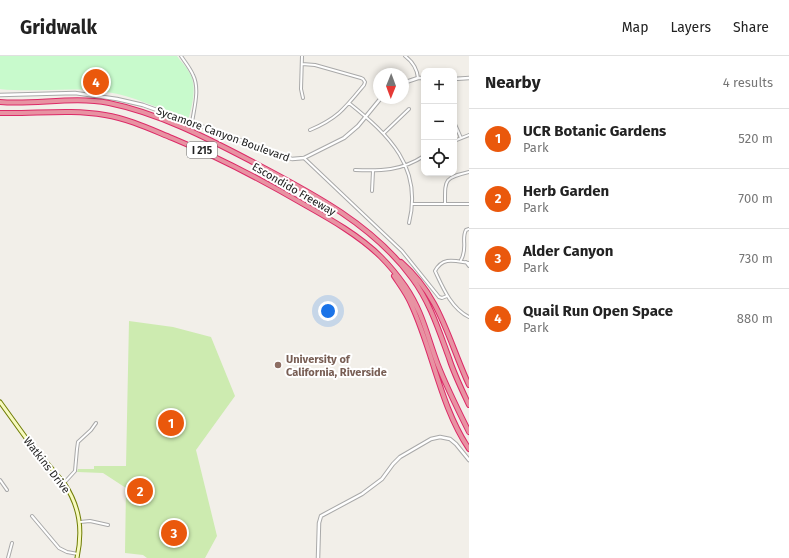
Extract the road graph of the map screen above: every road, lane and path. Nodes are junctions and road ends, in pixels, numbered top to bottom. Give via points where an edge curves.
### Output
1 (181, 56) edge
2 (302, 56) edge
3 (405, 56) edge
4 (302, 64) junction
5 (418, 78) joint
6 (469, 78) edge
7 (457, 79) edge
8 (409, 81) edge
9 (0, 94) edge
10 (303, 98) dead end
11 (0, 102) edge
12 (349, 103) junction
13 (376, 104) edge
14 (409, 109) dead end
15 (0, 113) edge
16 (366, 116) junction
17 (192, 123) junction
18 (457, 129) edge
19 (310, 130) dead end
20 (384, 133) junction
21 (469, 134) edge
22 (461, 138) junction
23 (456, 140) edge
24 (304, 158) junction
25 (421, 158) edge
26 (406, 165) junction
27 (355, 170) dead end
28 (373, 171) junction
29 (469, 172) edge
30 (372, 191) dead end
31 (412, 204) junction
32 (445, 204) junction
33 (469, 204) edge
34 (409, 223) dead end
35 (469, 229) edge
36 (392, 254) junction
37 (381, 257) junction
38 (460, 260) junction
39 (467, 262) edge
40 (469, 266) edge
41 (447, 296) junction
42 (469, 317) edge
43 (469, 385) edge
44 (0, 402) edge
45 (469, 405) edge
46 (96, 423) dead end
47 (469, 432) edge
48 (469, 449) edge
49 (469, 460) edge
50 (0, 480) edge
51 (64, 483) junction
52 (7, 490) dead end
53 (32, 516) dead end
54 (80, 522) junction
55 (108, 525) dead end
56 (12, 543) dead end
57 (77, 556) edge
58 (8, 558) edge
59 (318, 558) edge

1 - 17 street via 194,77 196,86
2 - 4 street
3 - 5 street via 417,70
4 - 10 street
4 - 12 street via 315,65 363,79 364,85
5 - 8 street
6 - 7 street
9 - 17 street, Sycamore Canyon Boulevard via 75,93 108,97 143,105
11 - 36 highway, Escondido Freeway / I 215 via 108,103 163,120 236,153 332,206
12 - 16 street
12 - 19 street via 336,117
13 - 16 street
14 - 20 street
15 - 37 highway, Escondido Freeway / I 215 via 80,112 132,121 202,150 274,187 325,216
16 - 20 street
16 - 24 street via 344,138
17 - 24 street, Sycamore Canyon Boulevard via 287,158
18 - 22 street
20 - 26 street via 396,146
21 - 22 street
22 - 23 street
24 - 41 street, Sycamore Canyon Boulevard via 404,253 437,295 442,298
25 - 26 street
26 - 28 street via 390,170
26 - 31 street
27 - 28 street
28 - 30 street
29 - 32 street via 451,177 447,181
31 - 32 street
31 - 34 street
32 - 33 street
35 - 38 street via 464,234 465,252
36 - 43 highway via 410,269 439,311
36 - 45 highway, Escondido Freeway / I 215 via 413,279 433,315
37 - 47 highway, Escondido Freeway / I 215 via 415,301 438,364
37 - 48 highway via 411,303 454,423
38 - 39 street
38 - 41 street via 446,261 435,271
39 - 40 street
41 - 42 street via 457,310
44 - 51 main road, Watkins Drive
46 - 51 street via 78,442 75,472
49 - 59 street via 453,441 443,437 403,454 382,479 354,499 323,514 318,528
50 - 52 street
51 - 54 main road, Watkins Drive via 72,497
53 - 57 street via 59,548
54 - 55 street
54 - 57 main road, Watkins Drive
56 - 58 street

